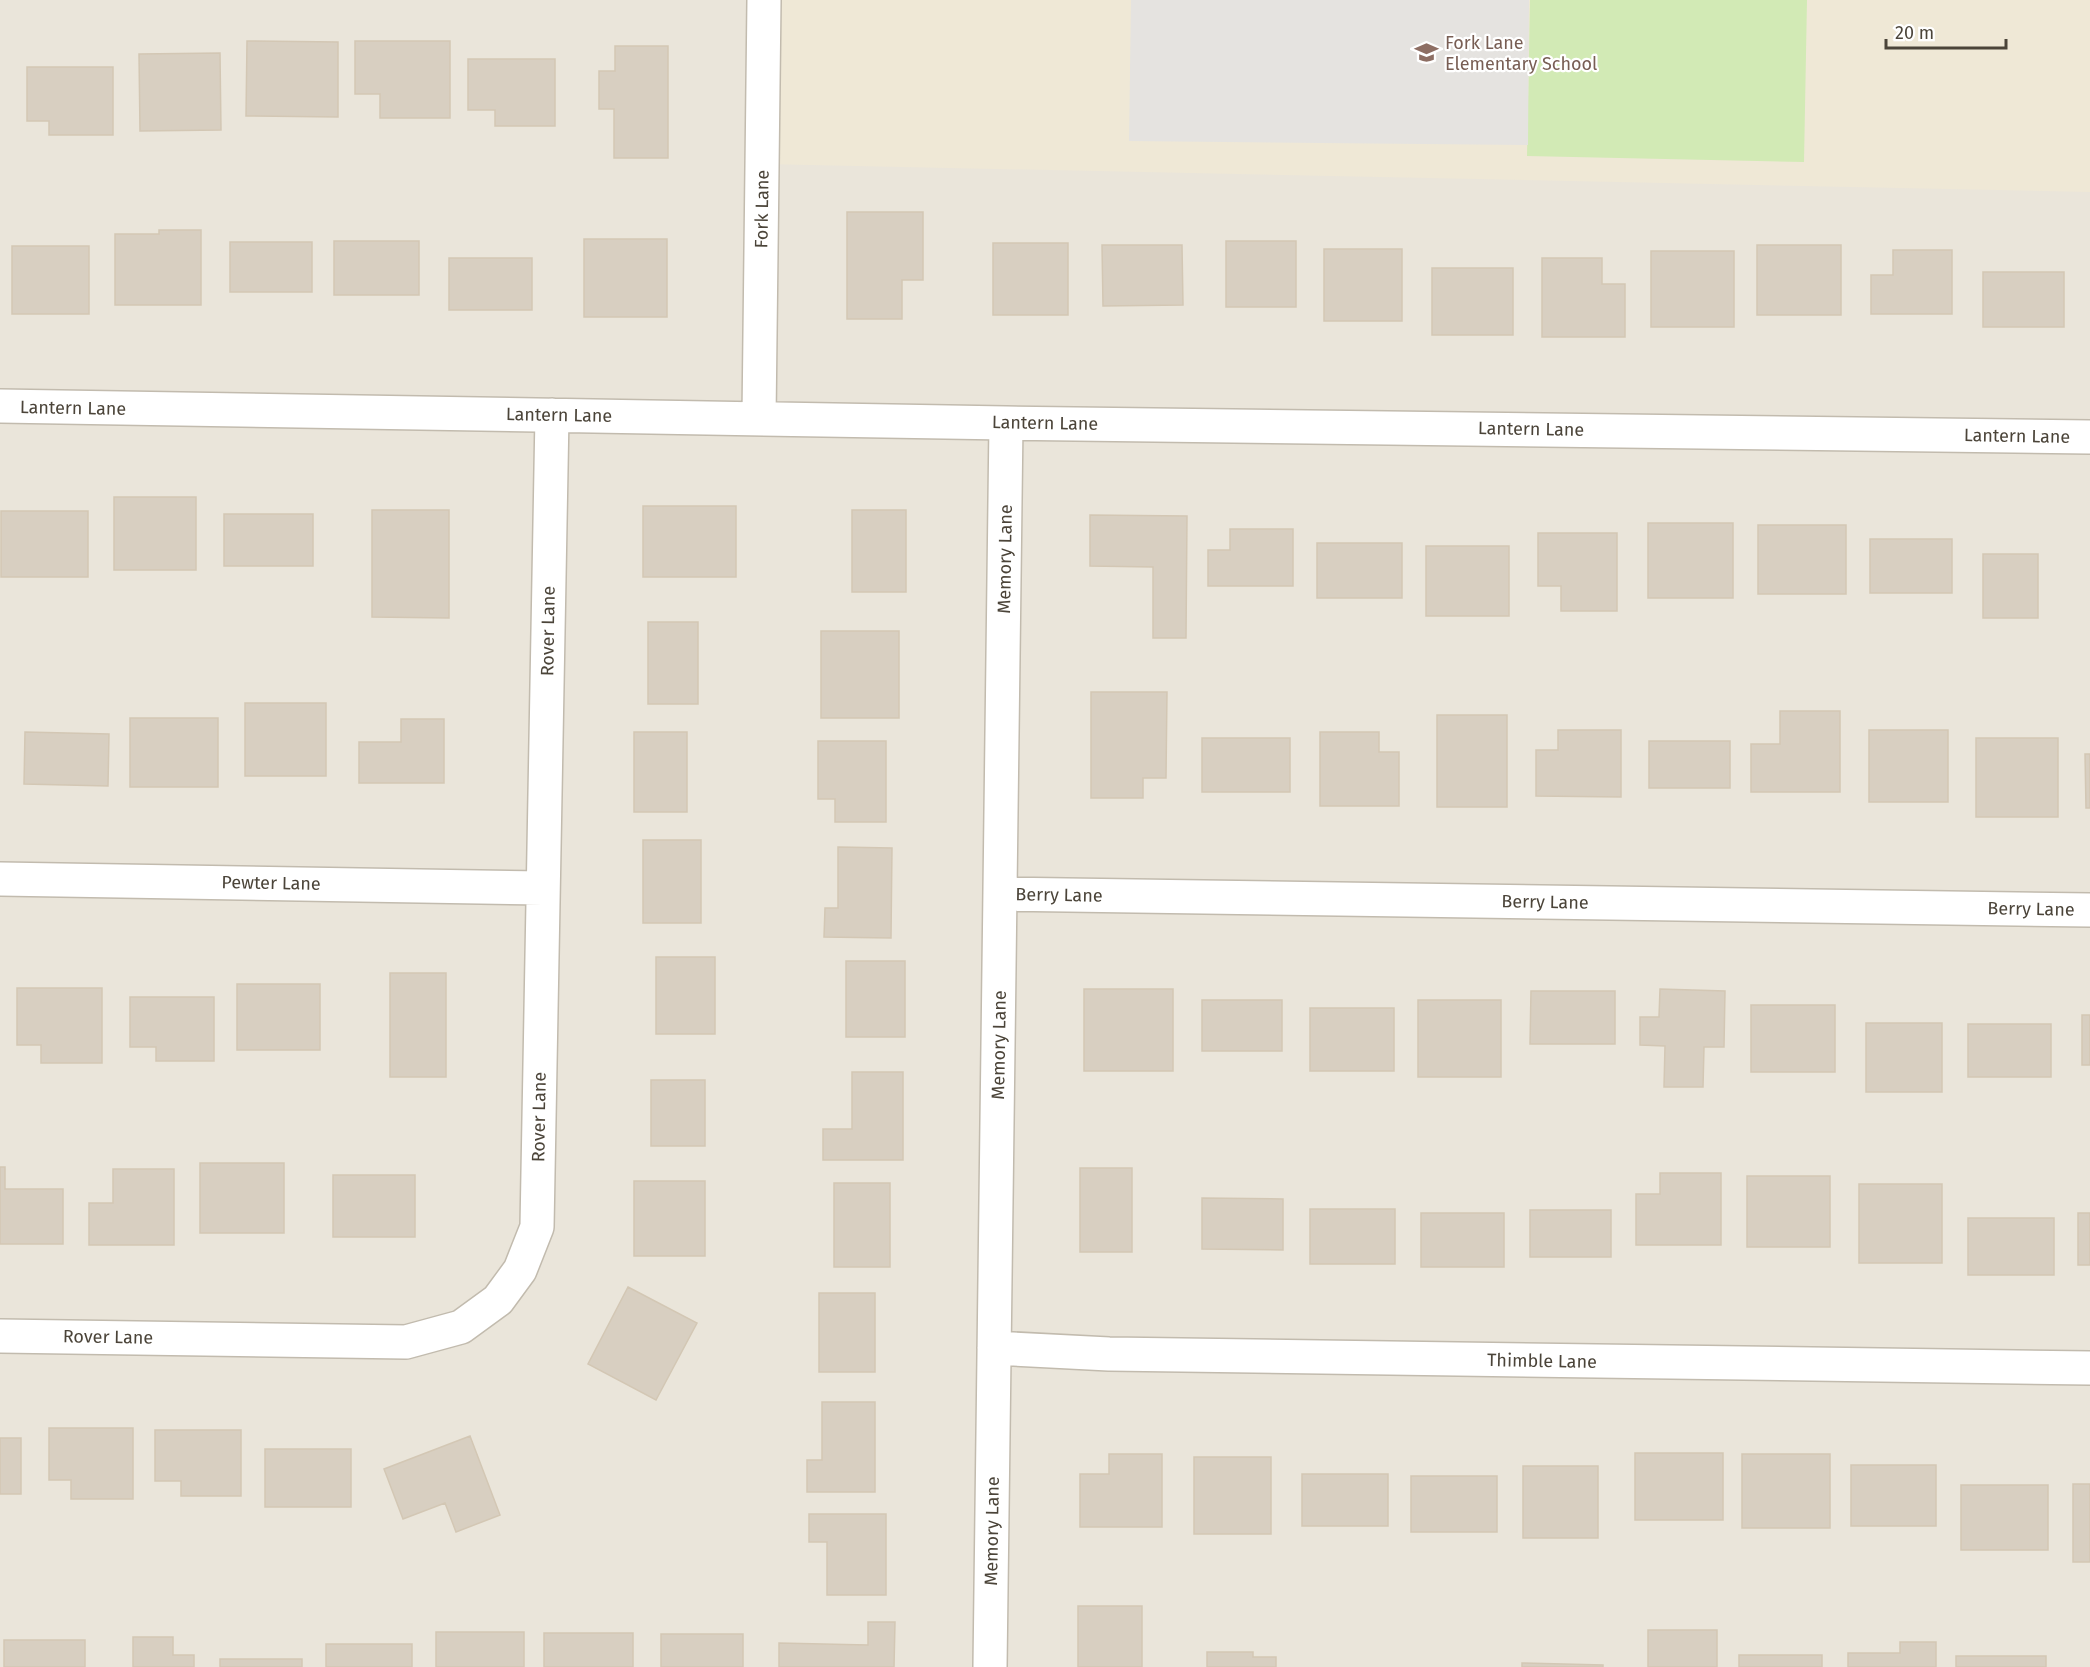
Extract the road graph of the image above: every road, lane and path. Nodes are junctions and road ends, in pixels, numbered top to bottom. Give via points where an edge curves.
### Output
1 (764, 0) edge
2 (0, 406) edge
3 (552, 415) junction
4 (759, 418) junction
5 (1006, 423) junction
6 (2090, 437) edge
7 (0, 879) edge
8 (543, 888) junction
9 (1001, 894) junction
10 (2090, 910) edge
11 (0, 1336) edge
12 (994, 1348) junction
13 (2090, 1368) edge
14 (990, 1667) edge

1 - 4 street, Fork Lane
2 - 3 street, Lantern Lane
3 - 4 street, Lantern Lane
3 - 8 street, Rover Lane
4 - 5 street, Lantern Lane
5 - 6 street, Lantern Lane
5 - 9 street, Memory Lane
7 - 8 street, Pewter Lane
8 - 11 street, Rover Lane via 537,1227 520,1270 498,1299 461,1327 406,1342
9 - 10 street, Berry Lane
9 - 12 street, Memory Lane
12 - 13 street, Thimble Lane via 1109,1354
12 - 14 street, Memory Lane

